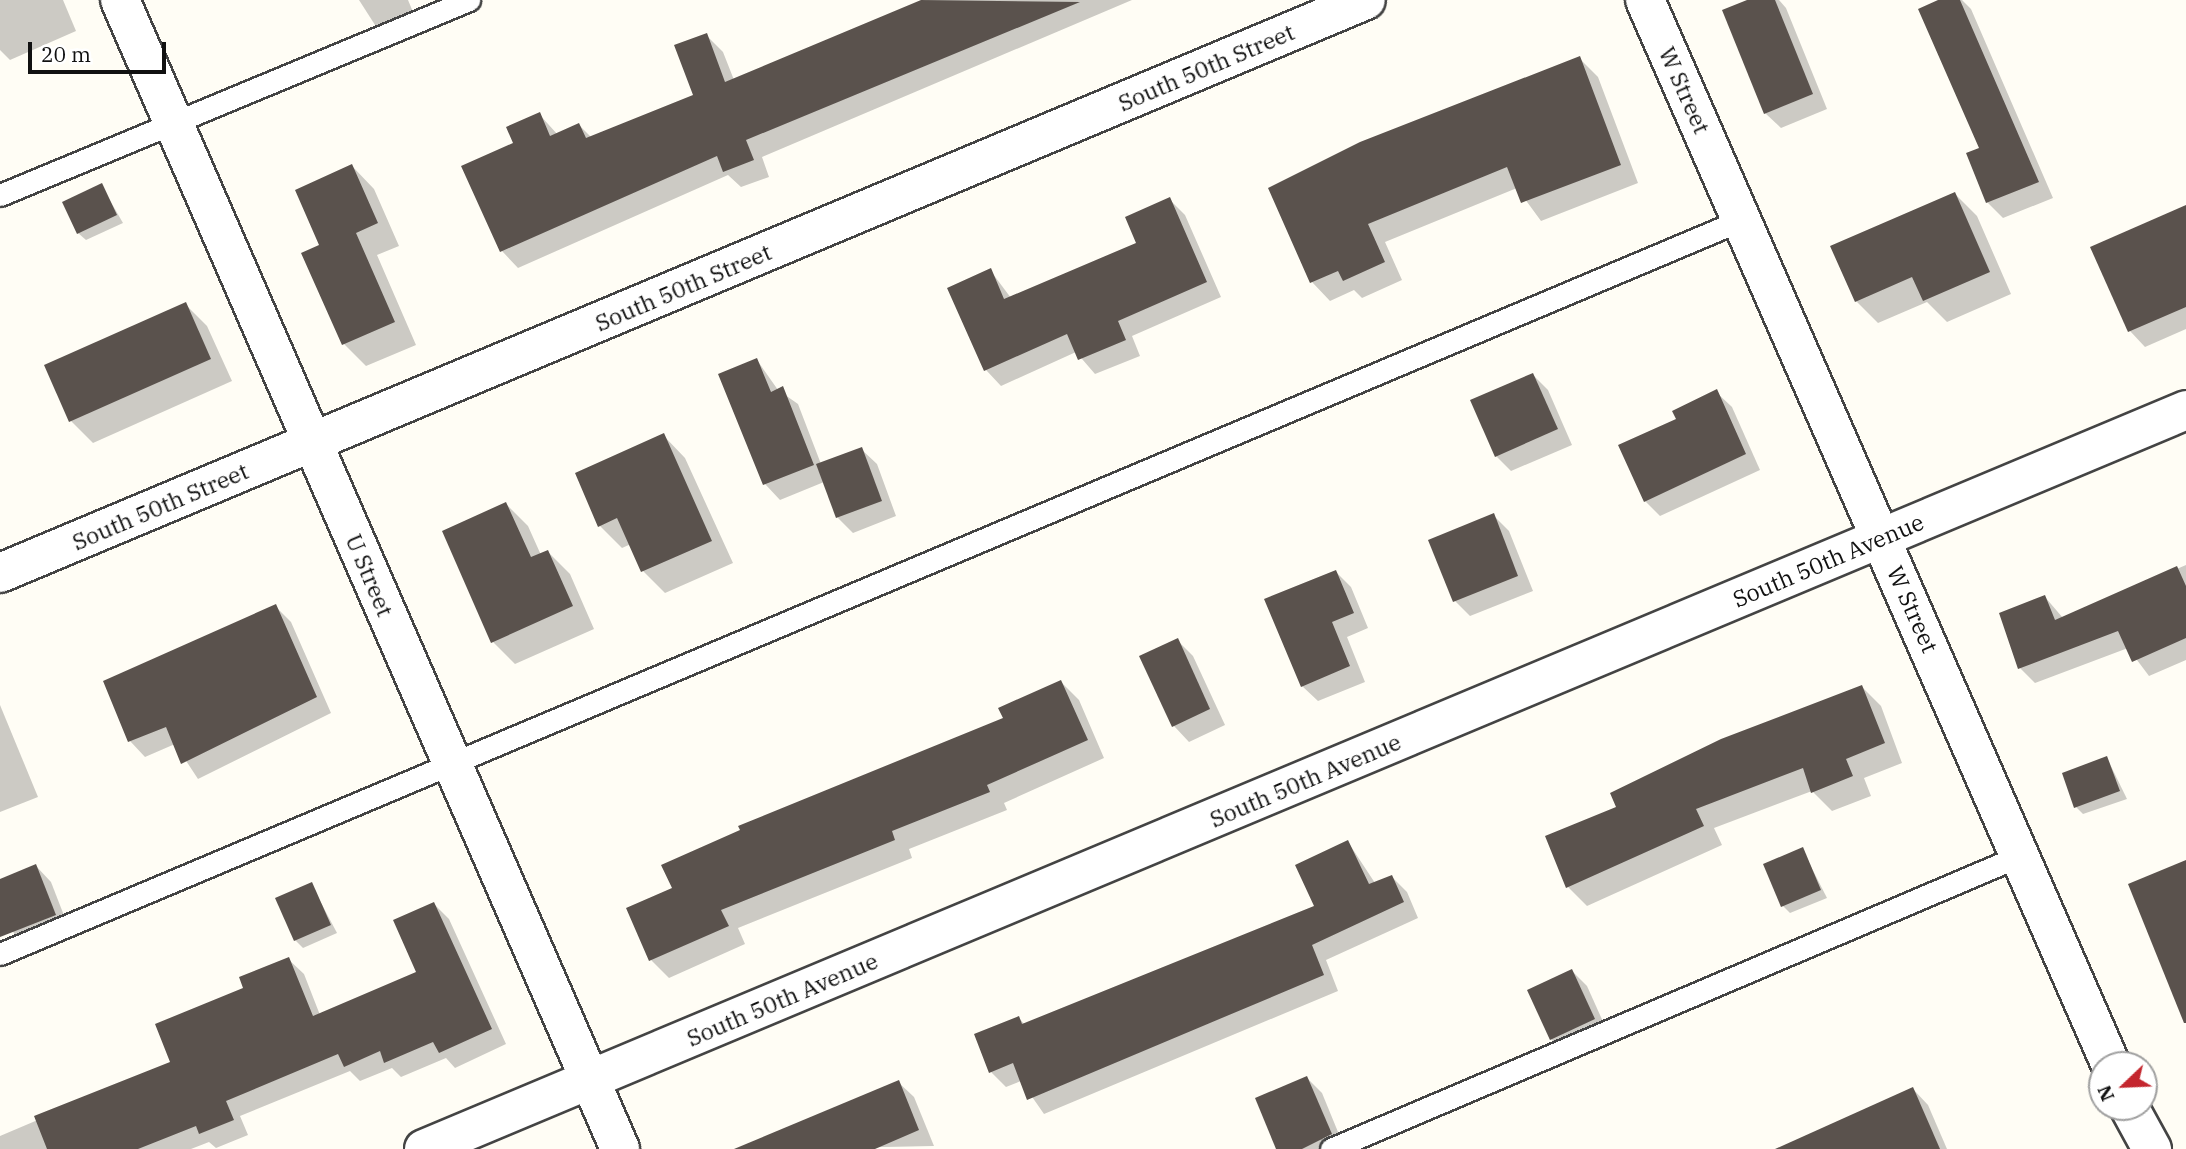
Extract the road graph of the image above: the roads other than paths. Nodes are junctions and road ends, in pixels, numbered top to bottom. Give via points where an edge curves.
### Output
1 (120, 0) edge
2 (469, 0) edge
3 (1366, 0) edge
4 (1645, 0) edge
5 (174, 123) junction
6 (0, 195) edge
7 (1741, 220) junction
8 (2186, 410) edge
9 (313, 443) junction
10 (1881, 538) junction
11 (0, 573) edge
12 (452, 764) junction
13 (2024, 854) junction
14 (0, 954) edge
15 (2105, 1051) edge
16 (589, 1080) junction
17 (2137, 1121) edge
18 (424, 1149) edge
19 (620, 1149) edge
20 (1331, 1149) edge
21 (2152, 1149) edge

1 - 5 street, U Street
2 - 5 lane
3 - 9 street, South 50th Street
4 - 7 street, W Street
5 - 6 lane
5 - 9 street, U Street
7 - 10 street, W Street
7 - 12 lane
8 - 10 street, South 50th Avenue
9 - 11 street, South 50th Street
9 - 12 street, U Street
10 - 13 street, W Street
10 - 16 street, South 50th Avenue
12 - 14 lane
12 - 16 street, U Street
13 - 15 street, W Street
13 - 20 lane
16 - 18 street, South 50th Avenue
16 - 19 street, U Street
17 - 21 street

